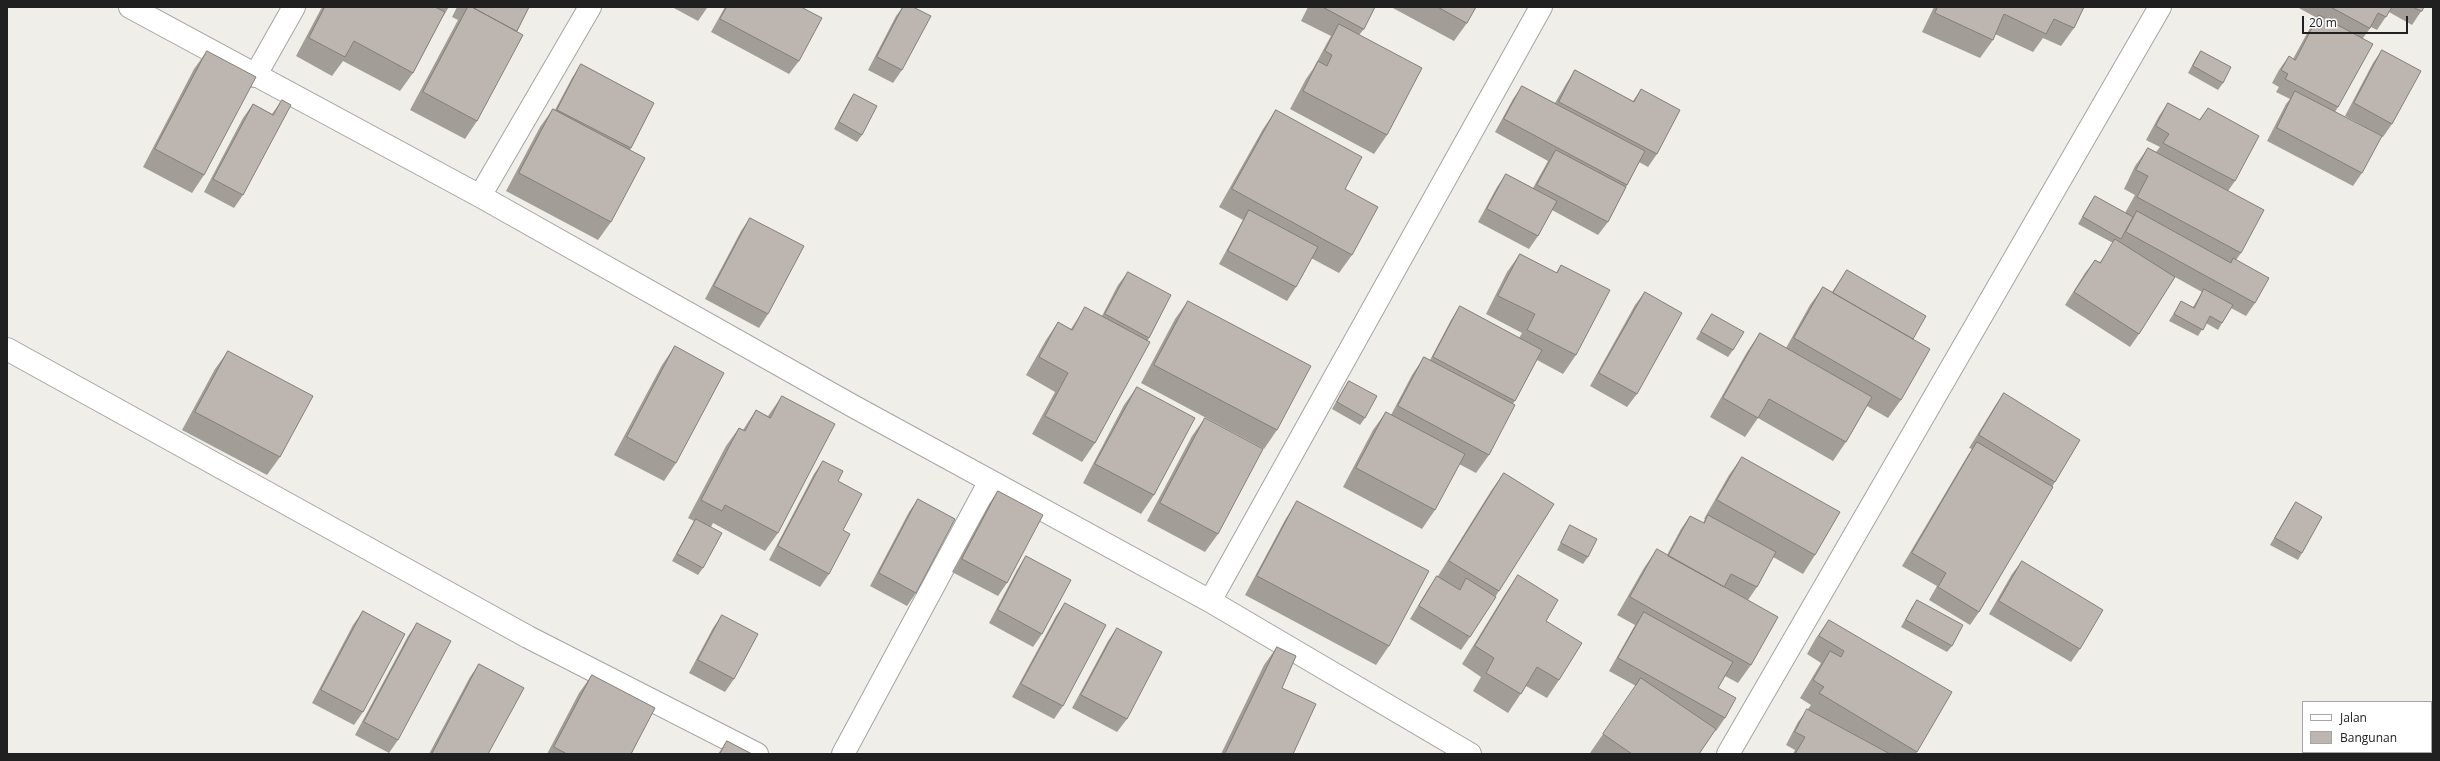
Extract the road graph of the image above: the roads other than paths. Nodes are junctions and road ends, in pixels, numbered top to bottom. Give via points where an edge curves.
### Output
1 (130, 7) edge
2 (294, 7) edge
3 (590, 7) edge
4 (1541, 7) edge
5 (2160, 7) edge
6 (255, 76) junction
7 (480, 196) junction
8 (7, 349) edge
9 (990, 481) junction
10 (1210, 601) junction
11 (757, 754) edge
12 (843, 754) edge
13 (1470, 754) edge
14 (1728, 754) edge

1 - 6 street
2 - 6 street
3 - 7 street
4 - 10 street
5 - 14 street
6 - 7 street
7 - 9 street
8 - 11 street via 528,638
9 - 10 street
9 - 12 street
10 - 13 street

